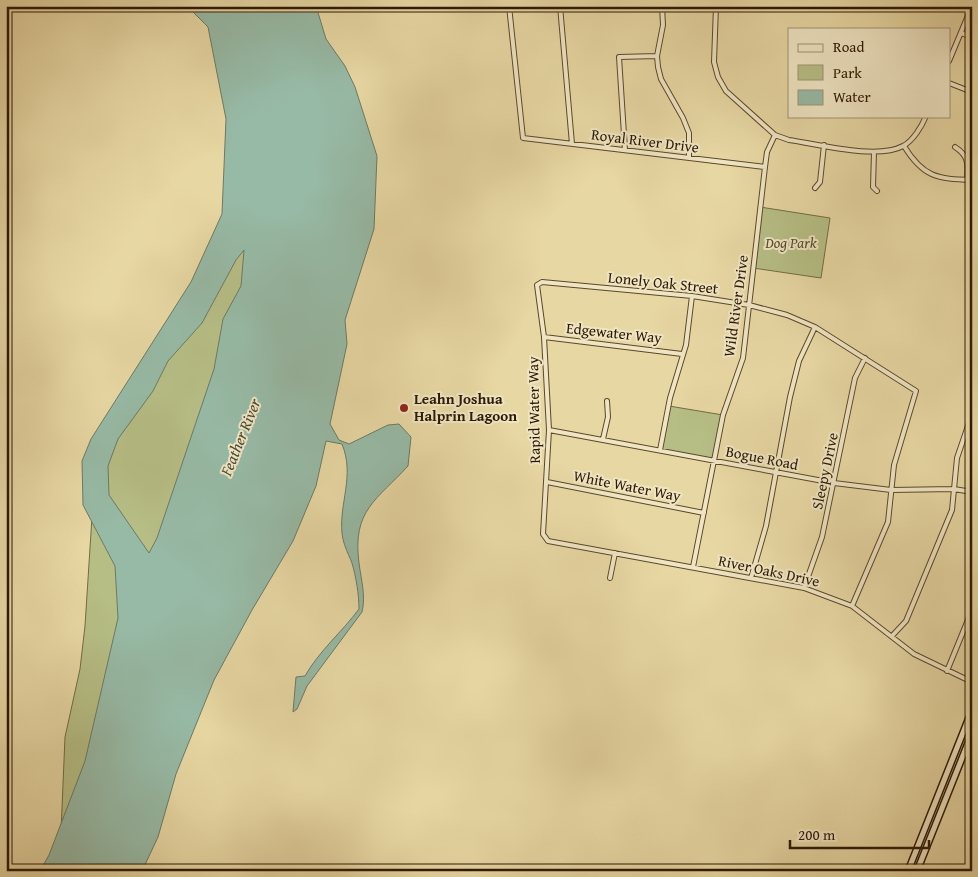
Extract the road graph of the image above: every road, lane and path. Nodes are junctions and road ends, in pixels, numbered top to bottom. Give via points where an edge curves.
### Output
1 (509, 6) edge
2 (560, 6) edge
3 (662, 6) edge
4 (716, 6) edge
5 (972, 6) edge
6 (961, 33) junction
7 (972, 37) edge
8 (657, 56) junction
9 (950, 59) edge
10 (950, 83) edge
11 (972, 92) edge
12 (925, 118) edge
13 (775, 135) junction
14 (572, 144) junction
15 (824, 145) junction
16 (904, 146) junction
17 (955, 146) dead end
18 (625, 150) junction
19 (874, 152) junction
20 (689, 158) junction
21 (765, 167) junction
22 (969, 180) edge
23 (815, 188) dead end
24 (877, 191) dead end
25 (537, 285) joint
26 (692, 296) junction
27 (749, 305) junction
28 (815, 326) junction
29 (544, 337) junction
30 (682, 354) junction
31 (865, 358) junction
32 (607, 401) dead end
33 (970, 420) dead end
34 (549, 430) junction
35 (603, 439) junction
36 (660, 450) junction
37 (714, 460) junction
38 (775, 472) junction
39 (547, 482) junction
40 (834, 484) junction
41 (954, 489) junction
42 (891, 490) junction
43 (972, 492) edge
44 (704, 513) junction
45 (543, 534) joint
46 (615, 553) junction
47 (693, 568) junction
48 (610, 578) dead end
49 (751, 578) junction
50 (804, 588) junction
51 (852, 606) junction
52 (972, 610) edge
53 (892, 636) junction
54 (947, 672) junction
55 (972, 682) edge
56 (972, 710) edge
57 (972, 733) edge
58 (908, 871) edge
59 (917, 871) edge

1 - 14 street, Royal River Drive via 522,138
2 - 14 street
3 - 8 street via 663,25
4 - 13 street via 714,62 718,77 726,91
5 - 6 street
6 - 7 street
6 - 9 street
8 - 18 street via 619,57
8 - 20 street via 661,79 689,133
10 - 11 street
12 - 16 street
13 - 15 street
13 - 21 street, Wild River Drive via 767,152
14 - 18 street, Royal River Drive
15 - 19 street
15 - 23 street via 820,182
16 - 19 street
16 - 22 street via 912,159 938,178
17 - 22 street via 965,153
18 - 20 street, Royal River Drive
19 - 24 street via 873,186
20 - 21 street, Royal River Drive
21 - 27 street, Wild River Drive
25 - 26 street, Lonely Oak Street via 542,282
25 - 29 street, Rapid Water Way
26 - 27 street, Lonely Oak Street
26 - 30 street
27 - 28 street, Lonely Oak Street
27 - 37 street, Wild River Drive via 743,358 723,415
28 - 31 street, Lonely Oak Street
28 - 38 street via 799,361
29 - 30 street, Edgewater Way
29 - 34 street, Rapid Water Way
30 - 36 street
31 - 40 street, Sleepy Drive via 855,378
31 - 42 street, Lonely Oak Street via 916,391 894,465
32 - 35 street via 608,417
33 - 41 street via 958,458
34 - 35 street, Bogue Road
34 - 39 street, Rapid Water Way
35 - 36 street, Bogue Road
36 - 37 street, Bogue Road
37 - 38 street, Bogue Road
37 - 44 street, Wild River Drive
38 - 40 street, Bogue Road
38 - 49 street via 766,526
39 - 44 street, White Water Way
39 - 45 street, Rapid Water Way
40 - 42 street, Bogue Road
40 - 50 street, Sleepy Drive via 822,537
41 - 42 street, Bogue Road
41 - 43 street, Bogue Road
41 - 53 street via 952,510 906,621
42 - 51 street via 888,522
44 - 47 street, Wild River Drive
45 - 46 street, River Oaks Drive via 548,541
46 - 47 street, River Oaks Drive
46 - 48 street
47 - 49 street, River Oaks Drive
49 - 50 street, River Oaks Drive
50 - 51 street, River Oaks Drive
51 - 53 street, River Oaks Drive
52 - 54 street
53 - 54 street, River Oaks Drive via 914,654
54 - 55 street, River Oaks Drive
56 - 58 main road
57 - 59 main road

